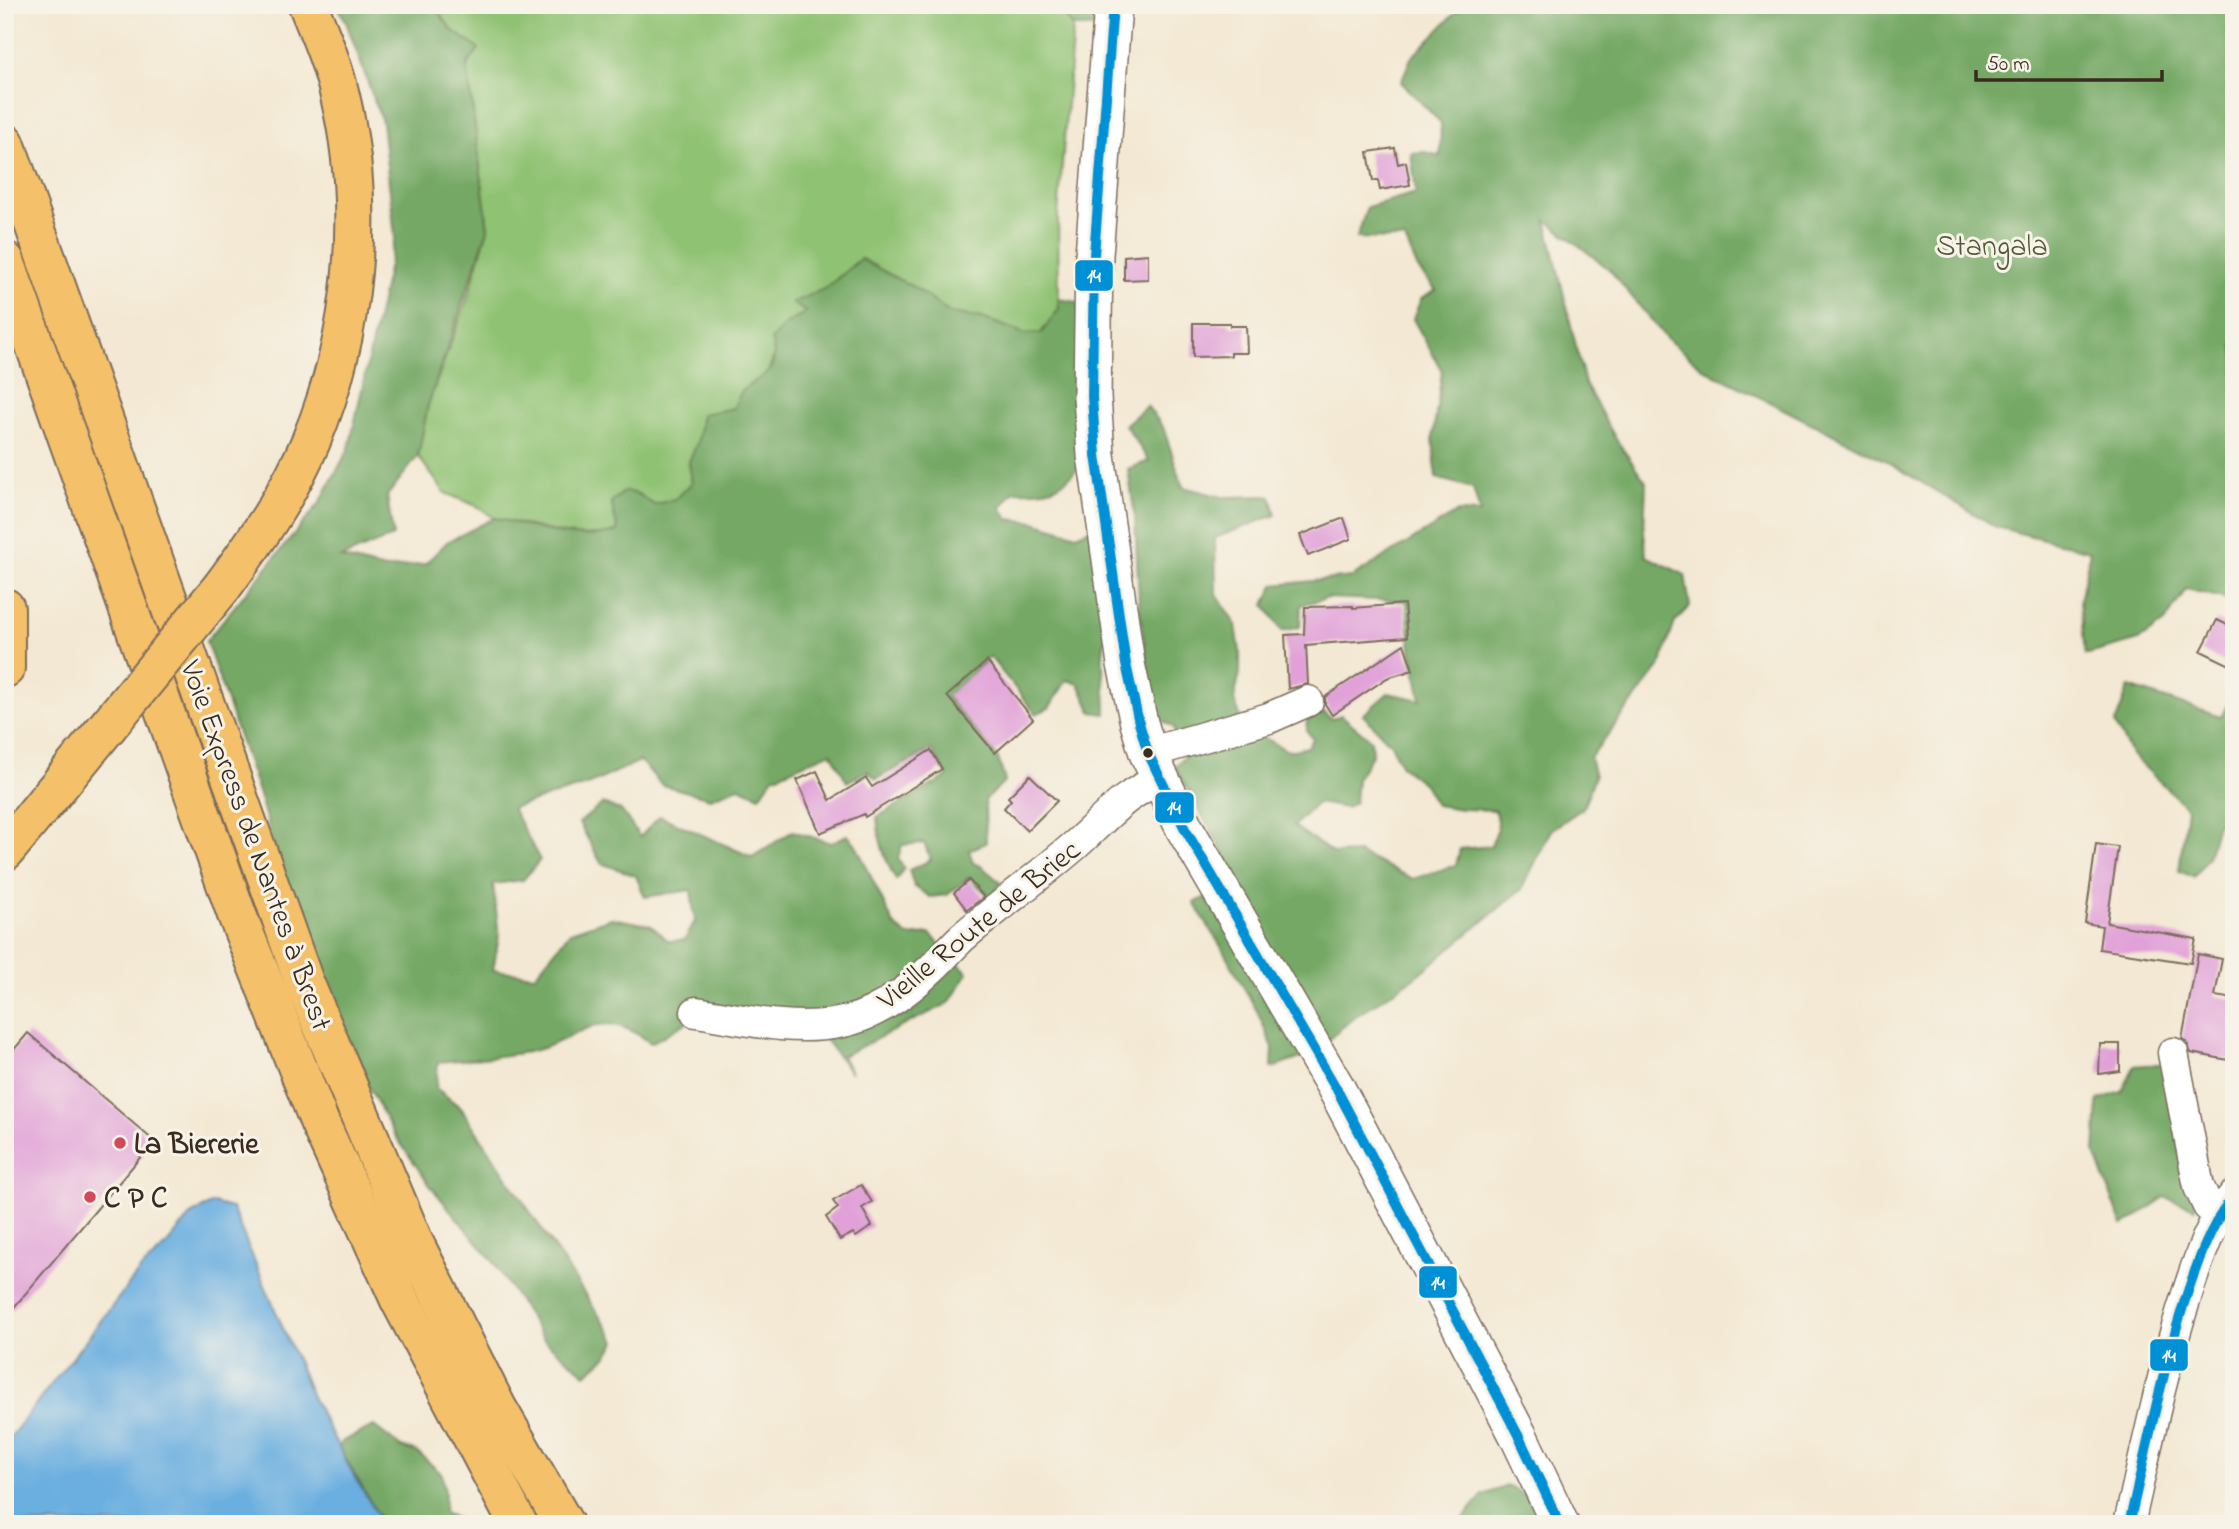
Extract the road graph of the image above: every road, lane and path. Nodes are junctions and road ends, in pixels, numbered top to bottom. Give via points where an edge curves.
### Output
1 (308, 5) edge
2 (1113, 5) edge
3 (5, 143) edge
4 (5, 261) edge
5 (5, 608) edge
6 (5, 668) edge
7 (1308, 701) dead end
8 (1154, 767) junction
9 (5, 851) edge
10 (696, 1012) dead end
11 (2173, 1053) dead end
12 (2227, 1204) edge
13 (518, 1524) edge
14 (564, 1524) edge
15 (1560, 1524) edge
16 (2129, 1524) edge

1 - 9 highway, bridge via 340,96 352,187 346,319 324,403 279,504 222,587
2 - 8 street via 1094,255 1093,426 1126,664
3 - 14 highway, Voie Express de Nantes à Brest via 304,982 414,1243 497,1408
4 - 13 highway, Voie Express de Nantes à Brest via 232,902 319,1121 400,1300
5 - 6 highway
7 - 8 street, Vieille Route de Briec
8 - 10 street, Vieille Route de Briec via 1143,786 1074,846 963,936 897,997 872,1012 834,1024 807,1026
8 - 15 street via 1335,1086
11 - 12 street via 2199,1186 2208,1206
12 - 16 street via 2198,1263 2169,1353

